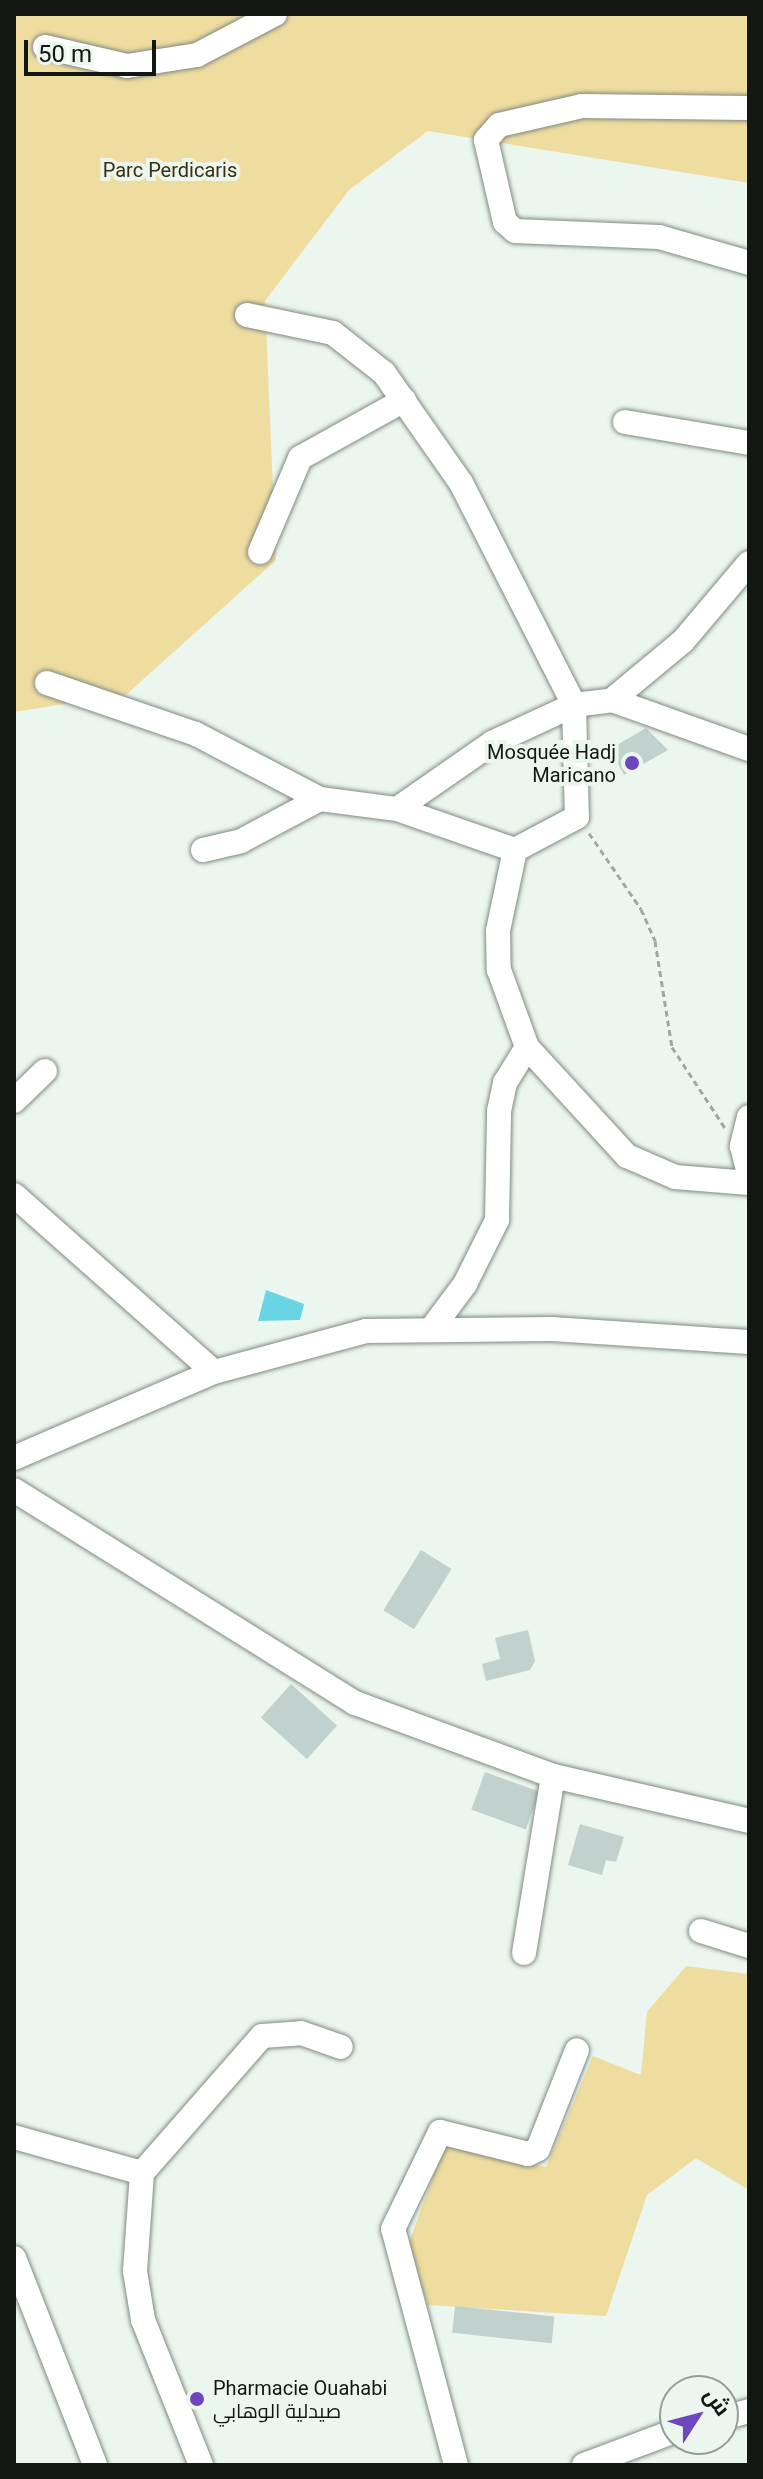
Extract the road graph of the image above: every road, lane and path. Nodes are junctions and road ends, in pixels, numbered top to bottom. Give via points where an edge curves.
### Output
1 (275, 14) edge
2 (45, 47) dead end
3 (749, 108) edge
4 (749, 263) edge
5 (247, 315) dead end
6 (404, 400) junction
7 (625, 422) dead end
8 (749, 443) edge
9 (260, 552) dead end
10 (749, 563) edge
11 (47, 683) dead end
12 (612, 700) junction
13 (574, 705) junction
14 (749, 749) edge
15 (320, 799) junction
16 (397, 809) junction
17 (577, 817) junction
18 (203, 850) dead end
19 (515, 850) junction
20 (527, 1047) junction
21 (45, 1071) dead end
22 (14, 1101) edge
23 (749, 1117) edge
24 (742, 1146) junction
25 (749, 1175) edge
26 (749, 1183) edge
27 (14, 1195) edge
28 (433, 1327) junction
29 (749, 1342) edge
30 (214, 1372) junction
31 (14, 1458) edge
32 (14, 1490) edge
33 (553, 1776) junction
34 (749, 1821) edge
35 (701, 1931) dead end
36 (749, 1946) edge
37 (524, 1953) dead end
38 (341, 2047) dead end
39 (577, 2050) dead end
40 (14, 2137) edge
41 (142, 2173) junction
42 (14, 2258) edge
43 (659, 2437) edge
44 (95, 2465) edge
45 (201, 2465) edge
46 (456, 2465) edge
47 (584, 2465) edge

1 - 2 street via 197,55 127,66
3 - 4 street via 582,106 499,125 486,140 505,222 515,231 659,237
5 - 6 street via 333,333 365,354
6 - 9 street via 300,458
6 - 13 street via 461,483
7 - 8 street
10 - 12 street via 683,641
11 - 15 street via 196,734
12 - 13 street
12 - 14 street
13 - 16 street via 447,769 410,807
13 - 17 street
15 - 16 street
15 - 18 street via 241,841
16 - 19 street
17 - 19 street
17 - 24 path via 655,941 672,1047 714,1116
19 - 20 street via 498,949
20 - 26 street via 627,1156 675,1177
20 - 28 street via 505,1083 499,1111 497,1220
21 - 22 street
23 - 24 street
24 - 25 street
27 - 30 street
28 - 29 street
28 - 30 street via 333,1337
30 - 31 street
32 - 33 street via 355,1703
33 - 34 street
33 - 37 street
35 - 36 street
38 - 41 street via 301,2033 262,2036
39 - 46 street via 535,2151 440,2132 393,2229
40 - 41 street
41 - 45 street via 135,2271 143,2320
42 - 44 street
43 - 47 street

